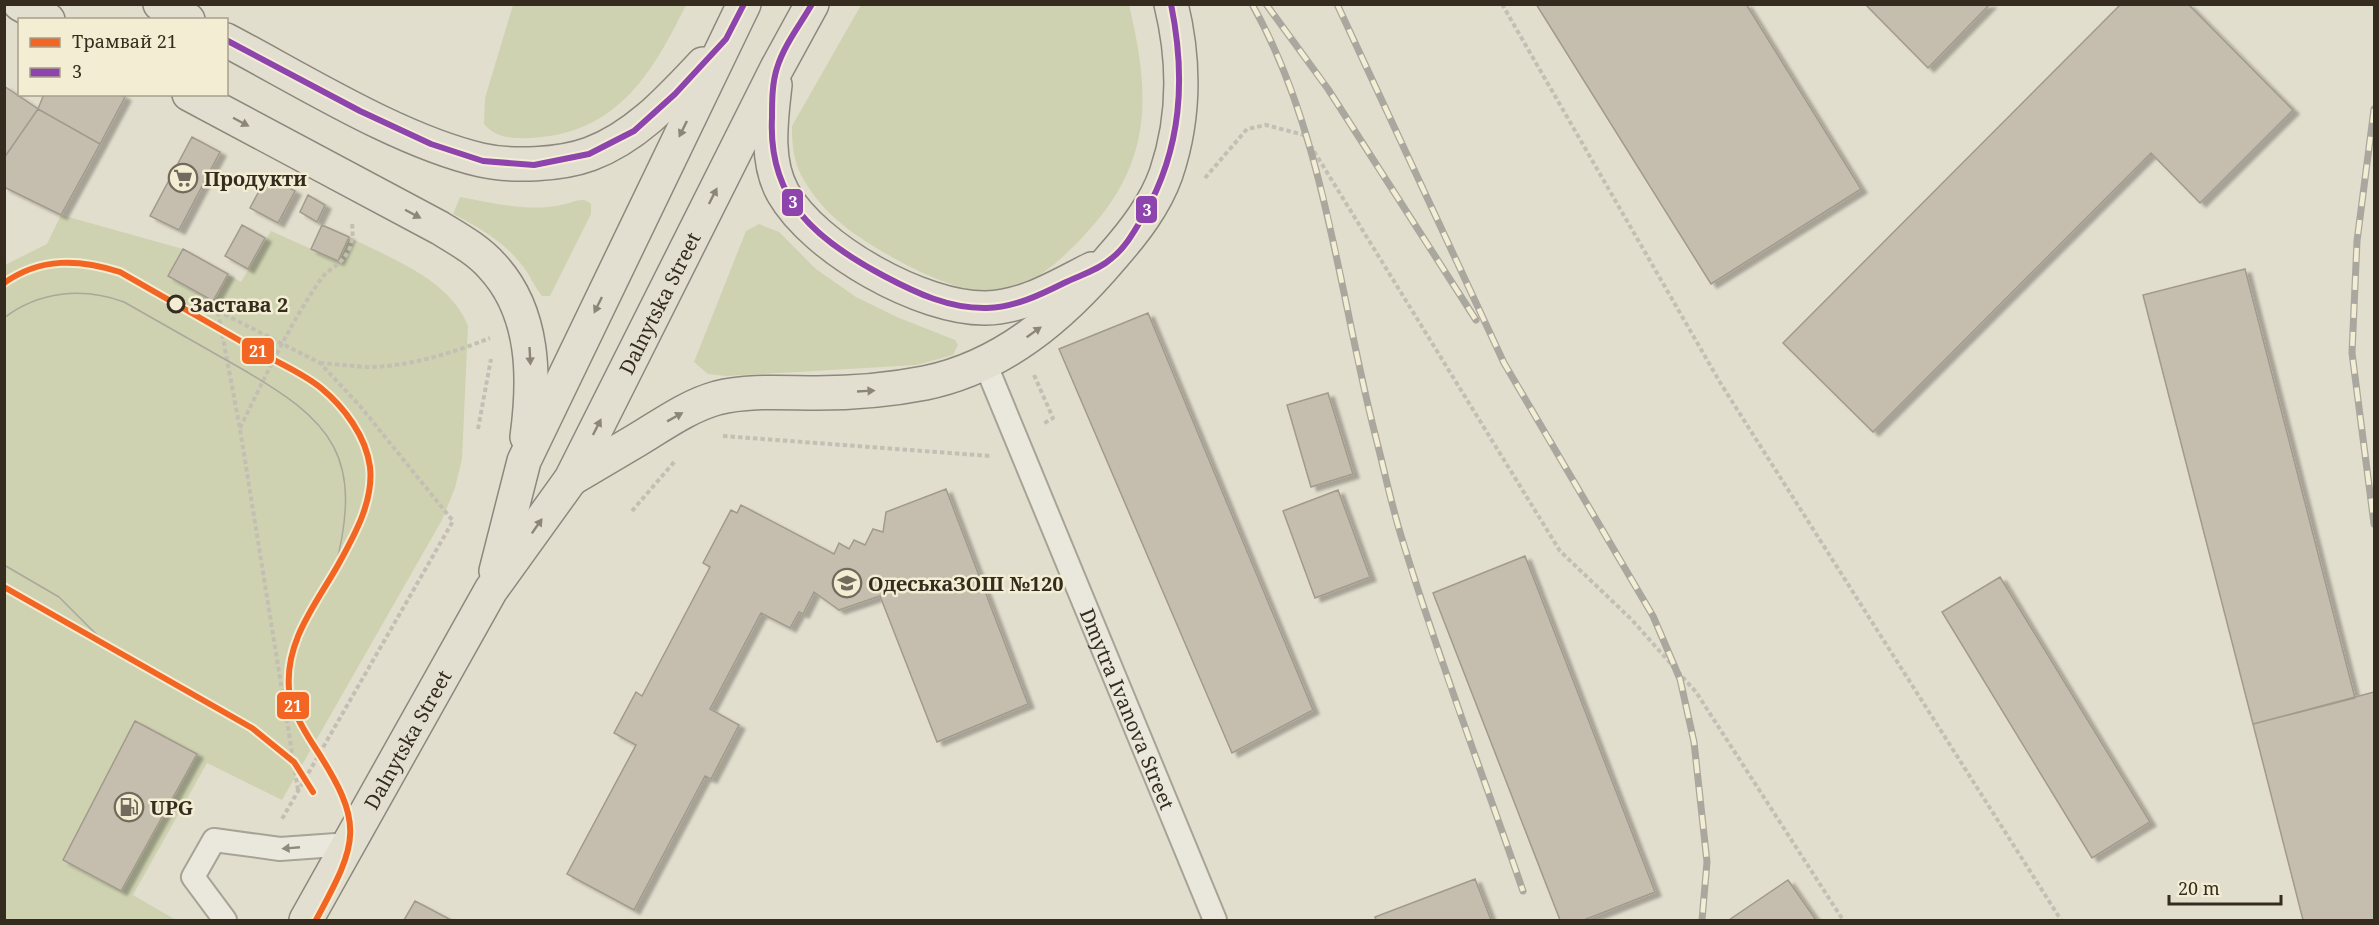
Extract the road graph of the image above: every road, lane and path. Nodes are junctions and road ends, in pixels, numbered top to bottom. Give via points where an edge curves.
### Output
1 (20, 4) edge
2 (160, 4) edge
3 (744, 4) edge
4 (812, 4) edge
5 (1171, 4) edge
6 (1502, 4) edge
7 (44, 18) edge
8 (184, 18) edge
9 (726, 39) junction
10 (228, 41) edge
11 (777, 68) junction
12 (193, 96) edge
13 (1304, 135) dead end
14 (363, 225) dead end
15 (1110, 260) junction
16 (491, 328) dead end
17 (493, 336) junction
18 (282, 344) junction
19 (493, 346) dead end
20 (492, 356) dead end
21 (320, 363) junction
22 (985, 363) junction
23 (1031, 369) dead end
24 (1053, 417) dead end
25 (240, 429) junction
26 (478, 429) dead end
27 (714, 438) dead end
28 (680, 456) dead end
29 (988, 457) dead end
30 (524, 461) junction
31 (571, 479) junction
32 (632, 512) dead end
33 (491, 590) junction
34 (298, 790) junction
35 (350, 844) junction
36 (266, 848) junction
37 (225, 921) edge
38 (306, 921) edge
39 (1215, 921) edge
40 (1843, 921) edge
41 (2061, 921) edge

1 - 7 main road
2 - 8 main road
3 - 9 main road, Dalnytska Street
4 - 11 main road, Dalnytska Street
5 - 15 main road via 1182,65 1182,105 1175,142 1166,176 1152,204
6 - 41 path via 1720,384
9 - 10 main road via 634,131 589,154 534,165 483,160 431,144
9 -> 30 main road, Dalnytska Street
11 - 15 main road via 771,119 772,161 782,191 800,217 855,260 926,296 957,306 987,308 1021,303
31 -> 11 main road, Dalnytska Street
12 -> 30 main road via 440,228 492,265 521,312 529,346 532,400
13 - 40 path via 1560,551 1632,620 1696,692
14 - 18 path via 352,219 353,235 339,266 323,276
22 -> 15 main road via 1057,316
16 - 17 path
17 - 19 path
17 - 21 path via 460,350 408,361 369,367
18 - 21 path
18 - 25 path
18 - 25 path via 218,311
20 - 26 path
21 - 34 path via 453,521
31 -> 22 main road via 678,415 717,399 758,393 880,390 947,377
22 - 39 lane, Dmytra Ivanova Street
23 - 24 path
25 - 34 path
27 - 29 path
28 - 32 path
30 - 33 main road, Dalnytska Street
33 -> 31 main road, Dalnytska Street
33 - 35 main road, Dalnytska Street
34 - 36 path
35 -> 36 lane
35 - 38 main road, Dalnytska Street
36 - 37 lane via 214,840 198,868 193,877

